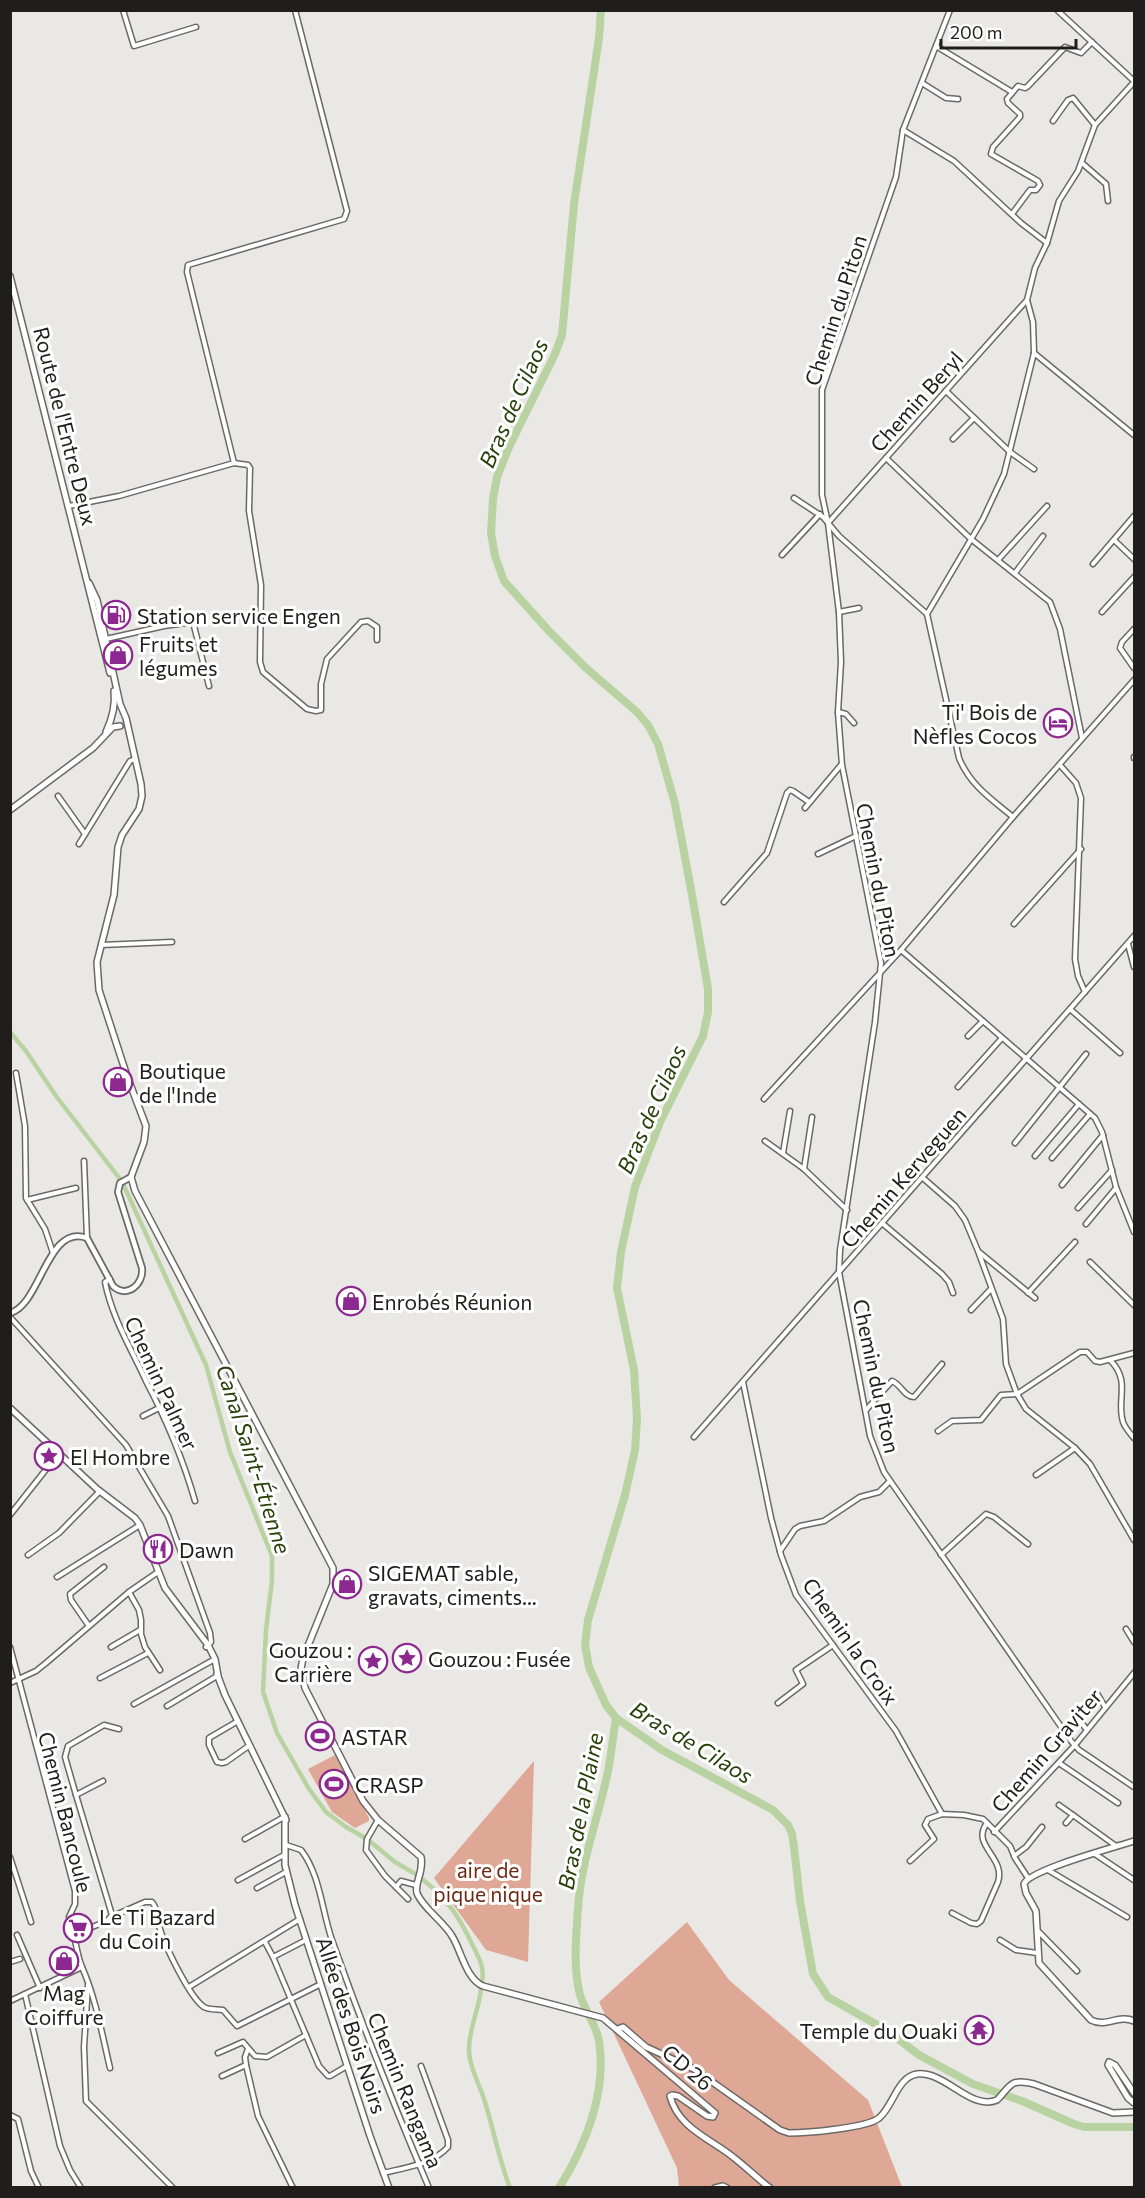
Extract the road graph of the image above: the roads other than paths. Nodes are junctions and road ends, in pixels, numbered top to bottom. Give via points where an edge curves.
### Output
1 (123, 10) edge
2 (295, 10) edge
3 (950, 10) edge
4 (1057, 10) edge
5 (196, 27) dead end
6 (1092, 42) junction
7 (936, 46) junction
8 (1134, 82) edge
9 (922, 83) junction
10 (1012, 92) junction
11 (958, 99) dead end
12 (1053, 121) dead end
13 (1095, 125) junction
14 (903, 129) junction
15 (1082, 163) junction
16 (1108, 201) dead end
17 (1012, 213) junction
18 (1047, 243) junction
19 (10, 276) edge
20 (13, 299) edge
21 (1027, 300) junction
22 (1034, 353) junction
23 (946, 391) junction
24 (974, 418) junction
25 (1133, 432) edge
26 (953, 439) dead end
27 (1010, 452) junction
28 (886, 458) junction
29 (234, 463) junction
30 (1034, 469) dead end
31 (794, 498) dead end
32 (69, 506) junction
33 (1047, 506) dead end
34 (820, 514) junction
35 (1134, 516) edge
36 (828, 523) junction
37 (1043, 536) dead end
38 (971, 539) junction
39 (1114, 540) junction
40 (782, 555) dead end
41 (1134, 559) edge
42 (998, 560) junction
43 (1093, 564) dead end
44 (1015, 573) junction
45 (1134, 577) edge
46 (89, 583) junction
47 (860, 608) dead end
48 (839, 612) junction
49 (1102, 612) dead end
50 (927, 614) junction
51 (1134, 629) edge
52 (106, 639) junction
53 (377, 640) dead end
54 (1134, 668) edge
55 (1134, 680) edge
56 (209, 686) dead end
57 (122, 711) junction
58 (838, 711) junction
59 (114, 712) junction
60 (126, 720) junction
61 (854, 723) dead end
62 (115, 724) junction
63 (128, 733) junction
64 (1083, 739) junction
65 (135, 759) junction
66 (842, 765) junction
67 (1060, 765) junction
68 (58, 796) dead end
69 (809, 802) junction
70 (805, 808) dead end
71 (10, 810) edge
72 (1012, 818) junction
73 (85, 834) junction
74 (856, 836) junction
75 (78, 844) dead end
76 (1081, 849) junction
77 (818, 854) dead end
78 (724, 902) dead end
79 (1014, 924) dead end
80 (1134, 936) edge
81 (172, 942) dead end
82 (1128, 943) junction
83 (101, 945) junction
84 (901, 950) junction
85 (1134, 967) edge
86 (880, 972) junction
87 (1085, 992) junction
88 (1070, 1009) junction
89 (983, 1021) junction
90 (968, 1036) dead end
91 (1002, 1038) junction
92 (1120, 1053) dead end
93 (1086, 1054) dead end
94 (1026, 1059) junction
95 (16, 1073) dead end
96 (958, 1087) dead end
97 (1060, 1087) junction
98 (764, 1099) dead end
99 (1079, 1104) junction
100 (790, 1111) dead end
101 (1090, 1114) junction
102 (813, 1116) dead end
103 (1103, 1135) junction
104 (765, 1141) dead end
105 (1015, 1143) dead end
106 (783, 1153) junction
107 (1035, 1156) dead end
108 (1052, 1158) dead end
109 (84, 1161) dead end
110 (804, 1169) junction
111 (1112, 1169) junction
112 (130, 1178) junction
113 (923, 1178) junction
114 (1062, 1185) dead end
115 (1116, 1187) junction
116 (76, 1188) dead end
117 (27, 1200) junction
118 (1078, 1208) dead end
119 (847, 1210) junction
120 (882, 1223) junction
121 (1086, 1224) dead end
122 (1134, 1232) edge
123 (87, 1238) junction
124 (1075, 1242) dead end
125 (978, 1251) junction
126 (53, 1253) junction
127 (1090, 1263) dead end
128 (839, 1272) junction
129 (110, 1279) junction
130 (991, 1289) junction
131 (954, 1293) dead end
132 (1028, 1293) junction
133 (1035, 1298) dead end
134 (1134, 1305) edge
135 (971, 1310) dead end
136 (10, 1315) edge
137 (1134, 1353) edge
138 (1111, 1361) junction
139 (942, 1364) dead end
140 (743, 1382) junction
141 (1017, 1394) junction
142 (10, 1408) edge
143 (159, 1408) junction
144 (866, 1410) junction
145 (143, 1416) dead end
146 (938, 1431) dead end
147 (694, 1437) dead end
148 (1134, 1438) edge
149 (1075, 1448) junction
150 (59, 1453) junction
151 (1036, 1475) dead end
152 (890, 1481) junction
153 (100, 1491) junction
154 (195, 1501) dead end
155 (10, 1515) edge
156 (139, 1526) junction
157 (1134, 1540) edge
158 (1028, 1544) dead end
159 (780, 1551) junction
160 (28, 1555) dead end
161 (941, 1555) junction
162 (104, 1567) dead end
163 (158, 1572) junction
164 (57, 1577) dead end
165 (129, 1592) junction
166 (89, 1626) junction
167 (1126, 1629) dead end
168 (140, 1630) junction
169 (1134, 1642) edge
170 (832, 1645) junction
171 (207, 1646) junction
172 (10, 1647) edge
173 (111, 1647) dead end
174 (148, 1653) junction
175 (213, 1659) junction
176 (160, 1670) dead end
177 (1134, 1673) edge
178 (218, 1676) junction
179 (100, 1678) dead end
180 (18, 1679) junction
181 (10, 1683) edge
182 (1098, 1695) dead end
183 (778, 1703) dead end
184 (134, 1704) dead end
185 (167, 1706) dead end
186 (1105, 1707) junction
187 (238, 1721) junction
188 (1080, 1721) dead end
189 (119, 1729) dead end
190 (1087, 1730) junction
191 (250, 1745) junction
192 (1075, 1745) junction
193 (1059, 1762) junction
194 (103, 1780) dead end
195 (1134, 1787) edge
196 (76, 1795) junction
197 (1118, 1803) dead end
198 (1059, 1805) dead end
199 (942, 1814) junction
200 (1073, 1815) junction
201 (285, 1816) junction
202 (378, 1820) junction
203 (987, 1823) junction
204 (1066, 1823) dead end
205 (1042, 1827) dead end
206 (994, 1832) junction
207 (245, 1839) dead end
208 (1134, 1841) edge
209 (287, 1845) junction
210 (1117, 1847) junction
211 (1095, 1854) junction
212 (284, 1855) junction
213 (1014, 1856) junction
214 (10, 1857) edge
215 (910, 1861) dead end
216 (1047, 1869) junction
217 (287, 1872) junction
218 (1028, 1878) junction
219 (238, 1880) dead end
220 (1134, 1880) edge
221 (416, 1884) junction
222 (396, 1887) junction
223 (257, 1888) dead end
224 (408, 1899) dead end
225 (952, 1913) dead end
226 (111, 1917) junction
227 (1127, 1917) dead end
228 (300, 1919) junction
229 (31, 1923) dead end
230 (1037, 1930) junction
231 (75, 1934) junction
232 (17, 1935) dead end
233 (307, 1940) junction
234 (1000, 1940) dead end
235 (265, 1942) junction
236 (1037, 1953) junction
237 (273, 1957) junction
238 (20, 1959) dead end
239 (10, 1962) edge
240 (82, 1967) junction
241 (1077, 1971) dead end
242 (88, 1982) junction
243 (322, 1984) junction
244 (189, 1987) junction
245 (40, 1988) junction
246 (25, 1995) junction
247 (11, 2000) edge
248 (290, 2000) junction
249 (1134, 2021) edge
250 (618, 2029) junction
251 (306, 2036) junction
252 (248, 2049) junction
253 (218, 2053) dead end
254 (246, 2065) junction
255 (348, 2065) junction
256 (421, 2066) dead end
257 (110, 2068) dead end
258 (222, 2076) dead end
259 (1134, 2093) edge
260 (1134, 2103) edge
261 (1134, 2112) edge
262 (10, 2115) edge
263 (419, 2165) junction
264 (383, 2173) junction
265 (39, 2187) edge
266 (81, 2187) edge
267 (173, 2187) edge
268 (293, 2187) edge
269 (389, 2187) edge
270 (429, 2187) edge
271 (715, 2187) edge
272 (728, 2187) edge
273 (770, 2187) edge

1 - 5 street via 134,46
2 - 29 street via 347,211 344,219 188,265
3 - 7 street, Chemin du Piton
4 - 6 street
6 - 8 street
6 - 10 street via 1081,53 1065,47 1028,86 1018,86
7 - 9 street, Chemin du Piton
7 - 10 street
8 - 13 street
9 - 11 street via 946,98
9 - 14 street, Chemin du Piton
10 - 17 street via 1007,101 1020,117 993,147 992,154 1040,185 1036,190 1030,189
12 - 13 street via 1072,98
13 - 15 street
14 - 17 street via 954,161
14 - 36 street, Chemin du Piton via 896,177 822,390 822,495
15 - 16 street via 1106,184
15 - 18 street via 1059,201
17 - 18 street
18 - 21 street via 1035,268
19 - 20 main road, Route de l'Entre Deux
20 - 32 main road, Route de l'Entre Deux
21 - 22 street via 1033,322
21 - 23 street, Chemin Beryl
22 - 25 street
22 - 27 street
23 - 24 street
23 - 28 street, Chemin Beryl
24 - 26 street
24 - 27 street
27 - 30 street
27 - 38 street via 994,497
28 - 36 street, Chemin Beryl
28 - 38 street
29 - 32 street
29 - 53 street via 250,468 249,512 261,585 263,672 308,709 321,710 322,676 327,659 338,645 361,622 368,621 377,627
31 - 34 street
32 - 46 main road, Route de l'Entre Deux
33 - 42 street
34 - 36 street
34 - 40 street
35 - 39 street
36 - 48 street, Chemin du Piton
36 - 50 street
37 - 44 street
38 - 42 street
38 - 50 street
39 - 41 street
39 - 43 street
42 - 44 street
44 - 64 street via 1054,609
45 - 49 street
46 - 52 main road, Route de l'Entre Deux
46 - 59 main road, Route de l'Entre Deux via 112,678
47 - 48 street
48 - 58 street, Chemin du Piton
50 - 72 street via 964,769 977,788
51 - 54 street via 1120,648
52 - 56 street via 193,622
52 - 57 main road, Route de l'Entre Deux
55 - 64 street
57 - 59 main road
57 - 60 main road
58 - 61 street
58 - 66 street, Chemin du Piton
59 - 62 main road via 111,716
60 - 62 main road
60 - 63 main road
62 - 63 main road
62 - 71 main road via 93,748
63 - 65 main road
64 - 67 street
65 - 73 street via 130,761
65 - 83 main road via 141,802 118,847 114,895
66 - 69 street
66 - 74 street, Chemin du Piton
67 - 72 street
67 - 76 street via 1080,790
68 - 73 street
69 - 70 street
69 - 78 street via 793,791 787,793 767,853
72 - 84 street
73 - 75 street
74 - 77 street
74 - 86 street, Chemin du Piton
76 - 79 street
76 - 87 street via 1075,959
80 - 82 street, Chemin Kerveguen
81 - 83 street
82 - 85 street
82 - 87 street, Chemin Kerveguen
83 - 112 main road via 97,962 99,990 146,1126
84 - 86 street
84 - 89 street
86 - 98 street
86 - 119 street, Chemin du Piton
87 - 88 street, Chemin Kerveguen
88 - 92 street
88 - 94 street, Chemin Kerveguen
89 - 90 street
89 - 91 street
91 - 94 street
91 - 96 street
93 - 97 street
94 - 97 street
94 - 113 street, Chemin Kerveguen
95 - 117 street via 25,1126
97 - 99 street
97 - 105 street
99 - 101 street
99 - 107 street
100 - 106 street
101 - 103 street
101 - 108 street
102 - 110 street
103 - 111 street
103 - 114 street
104 - 106 street
106 - 110 street
109 - 123 street
110 - 119 street
111 - 115 street
111 - 118 street
112 - 129 street via 120,1183 118,1192 142,1277 136,1286 123,1292
112 - 202 main road via 333,1568 333,1584 303,1658 302,1680 363,1801
113 - 120 street, Chemin Kerveguen
113 - 125 street via 955,1206
115 - 121 street
115 - 122 street
116 - 117 street
117 - 126 street via 45,1229
119 - 128 street, Chemin du Piton
120 - 128 street, Chemin Kerveguen
120 - 131 street via 942,1274
123 - 126 street via 69,1238
123 - 129 street
124 - 132 street
125 - 130 street
125 - 132 street
126 - 136 street via 25,1305
127 - 134 street
128 - 140 street, Chemin Kerveguen
128 - 144 street, Chemin du Piton
129 - 143 street, Chemin Palmer via 105,1282 112,1312
130 - 135 street
130 - 141 street via 1003,1319 1006,1364
132 - 133 street
136 - 171 street via 126,1445 156,1492 190,1572 211,1637
137 - 138 street
138 - 141 street via 1095,1360 1082,1351
138 - 148 street via 1119,1369 1122,1420
139 - 144 street via 914,1397 892,1381
140 - 147 street, Chemin Kerveguen
140 - 159 street, Chemin la Croix
141 - 146 street via 1001,1395 981,1420 952,1421
141 - 149 street via 1026,1409
142 - 150 main road, Allée des Bois Noirs
143 - 145 street
143 - 154 street, Chemin Palmer via 186,1468
144 - 152 street, Chemin du Piton via 873,1446
149 - 151 street
149 - 157 street via 1097,1474
150 - 153 main road, Allée des Bois Noirs
150 - 155 street
152 - 159 street via 879,1492 860,1497 824,1521 795,1529
152 - 161 street, Chemin du Piton
153 - 156 main road, Allée des Bois Noirs
153 - 160 street via 59,1533
156 - 163 main road, Allée des Bois Noirs
156 - 164 street
158 - 161 street via 987,1514
159 - 170 street, Chemin la Croix via 796,1595
161 - 192 street, Chemin du Piton
162 - 166 street via 70,1594
163 - 165 street
163 - 171 main road, Allée des Bois Noirs via 170,1596
165 - 166 street
165 - 168 street via 139,1610
166 - 180 street via 36,1671
167 - 169 street
168 - 173 street
168 - 174 street
170 - 183 street via 796,1670 803,1684
170 - 199 street, Chemin la Croix via 896,1731
171 - 175 main road, Allée des Bois Noirs
172 - 180 street, Chemin Bancoule
174 - 176 street
174 - 179 street
175 - 178 main road, Allée des Bois Noirs
175 - 184 street
177 - 186 street, Chemin Graviter
178 - 185 street
178 - 187 main road, Allée des Bois Noirs
180 - 181 street
180 - 231 street, Chemin Bancoule via 75,1891 69,1917
182 - 186 street
186 - 190 street, Chemin Graviter
187 - 191 main road, Allée des Bois Noirs
187 - 191 street via 209,1738 217,1762 222,1763
188 - 190 street
189 - 196 street via 104,1725 68,1746 65,1756
190 - 192 street, Chemin Graviter
191 - 201 main road, Allée des Bois Noirs
192 - 193 street, Chemin Graviter
192 - 195 street, Chemin du Piton
193 - 197 street
193 - 206 street, Chemin Graviter
194 - 196 street
196 - 226 street
198 - 200 street
199 - 203 street via 969,1815
199 - 215 street via 926,1821 934,1839
200 - 204 street
200 - 210 street
201 - 207 street
201 - 209 main road, Allée des Bois Noirs
202 - 221 main road via 421,1857
202 - 222 street via 365,1846 377,1867
203 - 206 street
203 - 225 street via 981,1835 999,1870 998,1882 977,1924
205 - 213 street
206 - 213 street, Chemin Graviter via 1010,1846
208 - 210 main road
209 - 212 main road, Allée des Bois Noirs
209 - 217 main road, Allée des Bois Noirs
209 - 263 street, Chemin Rangama via 301,1850 310,1867 375,2060
210 - 211 main road
211 - 216 main road
211 - 220 street
212 - 217 main road, Allée des Bois Noirs
212 - 219 street
213 - 218 street, Chemin Graviter
214 - 229 street
216 - 218 main road
216 - 227 street
217 - 223 street
217 - 228 main road, Allée des Bois Noirs
218 - 230 main road via 1024,1889 1036,1911
221 - 222 street via 401,1881
221 - 250 main road, CD 26 via 417,1894 452,1935 479,1984 603,2018
222 - 224 street
226 - 231 street
226 - 244 street via 152,1902 157,1908 165,1945
228 - 233 main road, Allée des Bois Noirs
228 - 235 street
230 - 236 main road
230 - 241 street
231 - 240 street, Chemin Bancoule
232 - 245 street
233 - 237 street
233 - 243 main road, Allée des Bois Noirs
234 - 236 street via 1016,1950
235 - 237 street
235 - 244 street
236 - 249 main road via 1042,1967 1091,2020 1100,2024 1124,2018
237 - 248 street
238 - 239 street
240 - 242 street, Chemin Bancoule
240 - 245 street
242 - 257 street, Chemin Bancoule
242 - 267 street via 86,2101
243 - 248 street
243 - 255 main road, Allée des Bois Noirs
244 - 248 street via 206,2008 223,2010 237,2026
245 - 246 street
246 - 247 street
246 - 266 street via 60,2146
248 - 251 street
250 - 261 main road via 623,2026 646,2047 694,2069 789,2133 878,2119 903,2082 916,2074 932,2076 984,2102 994,2102 1013,2084 1027,2082 1113,2113
250 - 273 main road, CD 26 via 689,2093 712,2108 713,2117 703,2115 680,2097 670,2097 695,2132
251 - 252 street via 267,2057 255,2056
251 - 255 street via 319,2066 328,2076
252 - 253 street via 243,2043
252 - 254 street
254 - 258 street
254 - 268 street via 258,2116
255 - 264 main road, Allée des Bois Noirs
256 - 263 street via 448,2144 444,2151
259 - 260 main road via 1109,2062
262 - 265 street via 18,2120
263 - 264 street
263 - 270 street, Chemin Rangama
264 - 269 main road, Allée des Bois Noirs
271 - 272 main road

